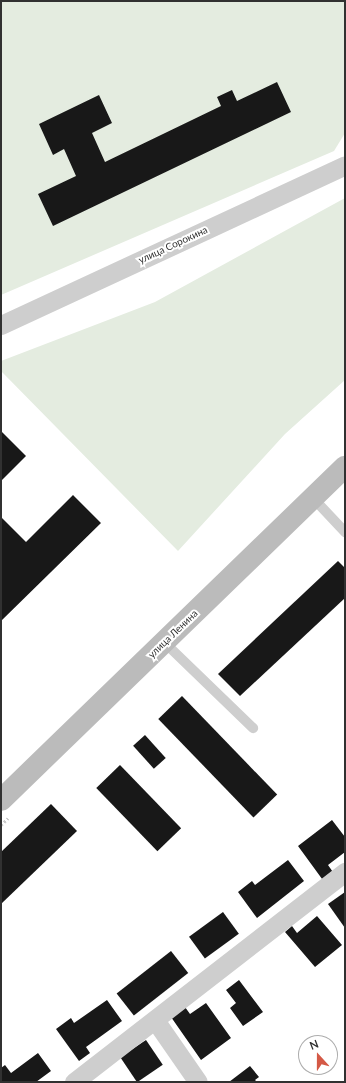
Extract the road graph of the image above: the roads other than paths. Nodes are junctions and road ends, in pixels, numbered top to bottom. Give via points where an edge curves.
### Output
1 (345, 165) edge
2 (1, 325) edge
3 (345, 467) edge
4 (313, 498) junction
5 (345, 532) edge
6 (164, 642) junction
7 (253, 728) dead end
8 (1, 800) edge
9 (345, 872) edge
10 (155, 1020) junction
11 (74, 1082) edge
12 (198, 1082) edge

1 - 2 street, улица Сорокина
3 - 4 main road, улица Ленина
4 - 5 lane
4 - 6 main road, улица Ленина
6 - 7 lane
6 - 8 main road, улица Ленина
9 - 10 street
10 - 11 street
10 - 12 street

